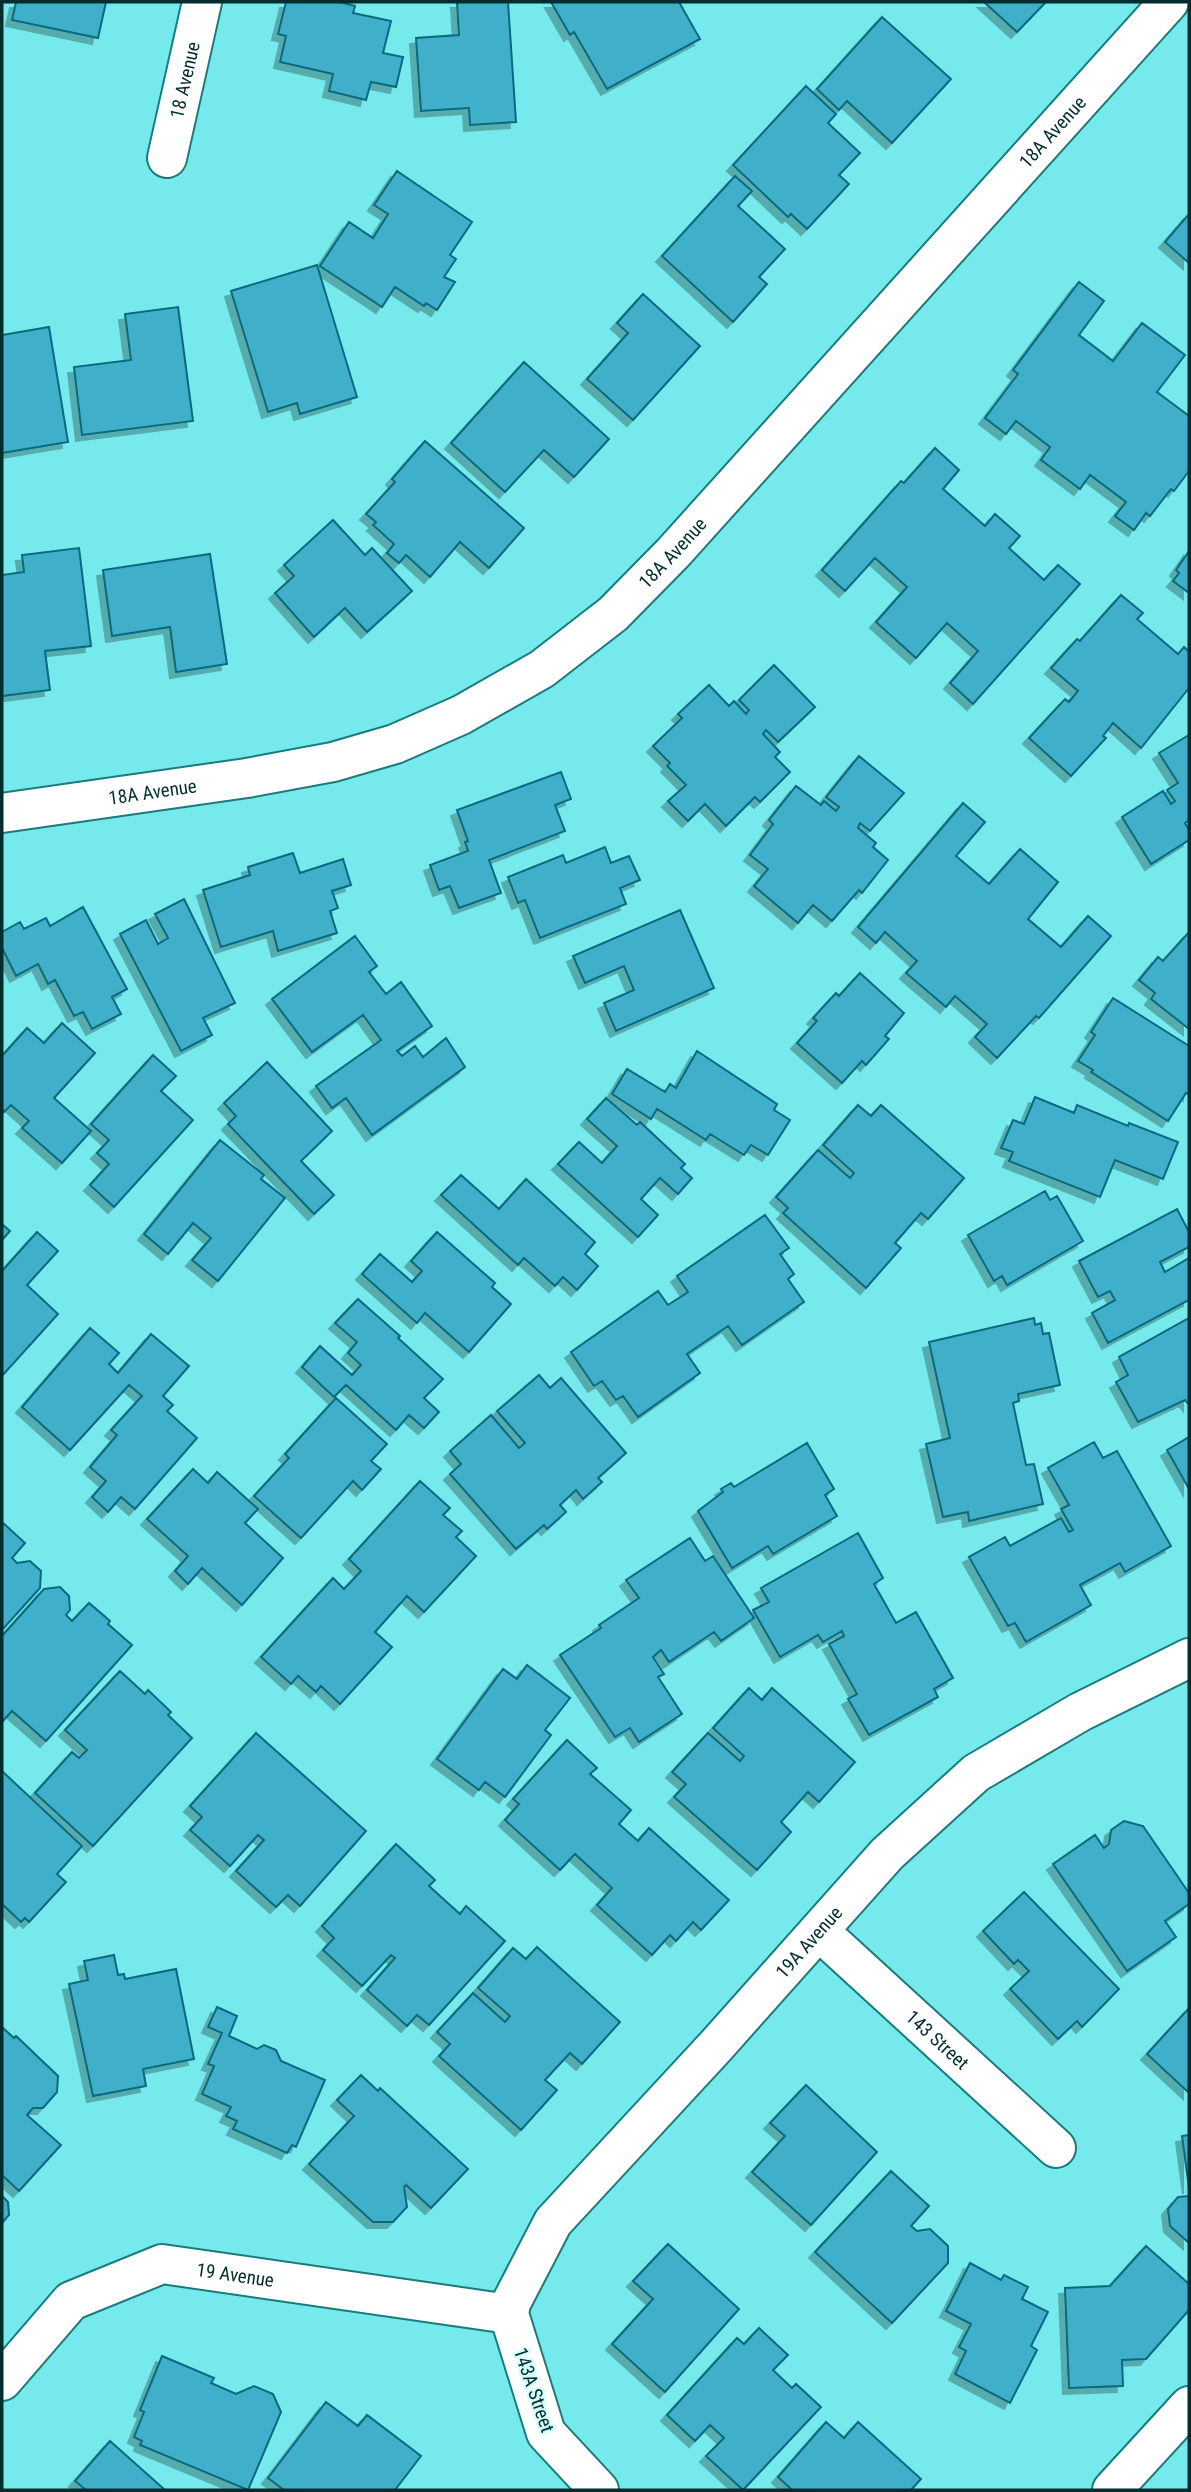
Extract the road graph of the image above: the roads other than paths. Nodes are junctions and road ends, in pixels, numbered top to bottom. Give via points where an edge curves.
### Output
1 (202, 2) edge
2 (1169, 2) edge
3 (167, 158) dead end
4 (2, 813) edge
5 (1189, 1658) edge
6 (819, 1931) junction
7 (1056, 2148) dead end
8 (509, 2314) junction
9 (2, 2381) edge
10 (1189, 2406) edge
11 (599, 2490) edge
12 (1112, 2490) edge

1 - 3 street, 18 Avenue
2 - 4 street, 18A Avenue via 673,553 613,614 542,669 450,720 395,744 333,762
5 - 6 street, 19A Avenue via 1080,1712 976,1773 887,1854
6 - 7 street, 143 Street
6 - 8 street, 19A Avenue via 553,2222
8 - 9 street, 19 Avenue via 162,2264 71,2301
8 - 11 street, 143A Street via 545,2433
10 - 12 street

